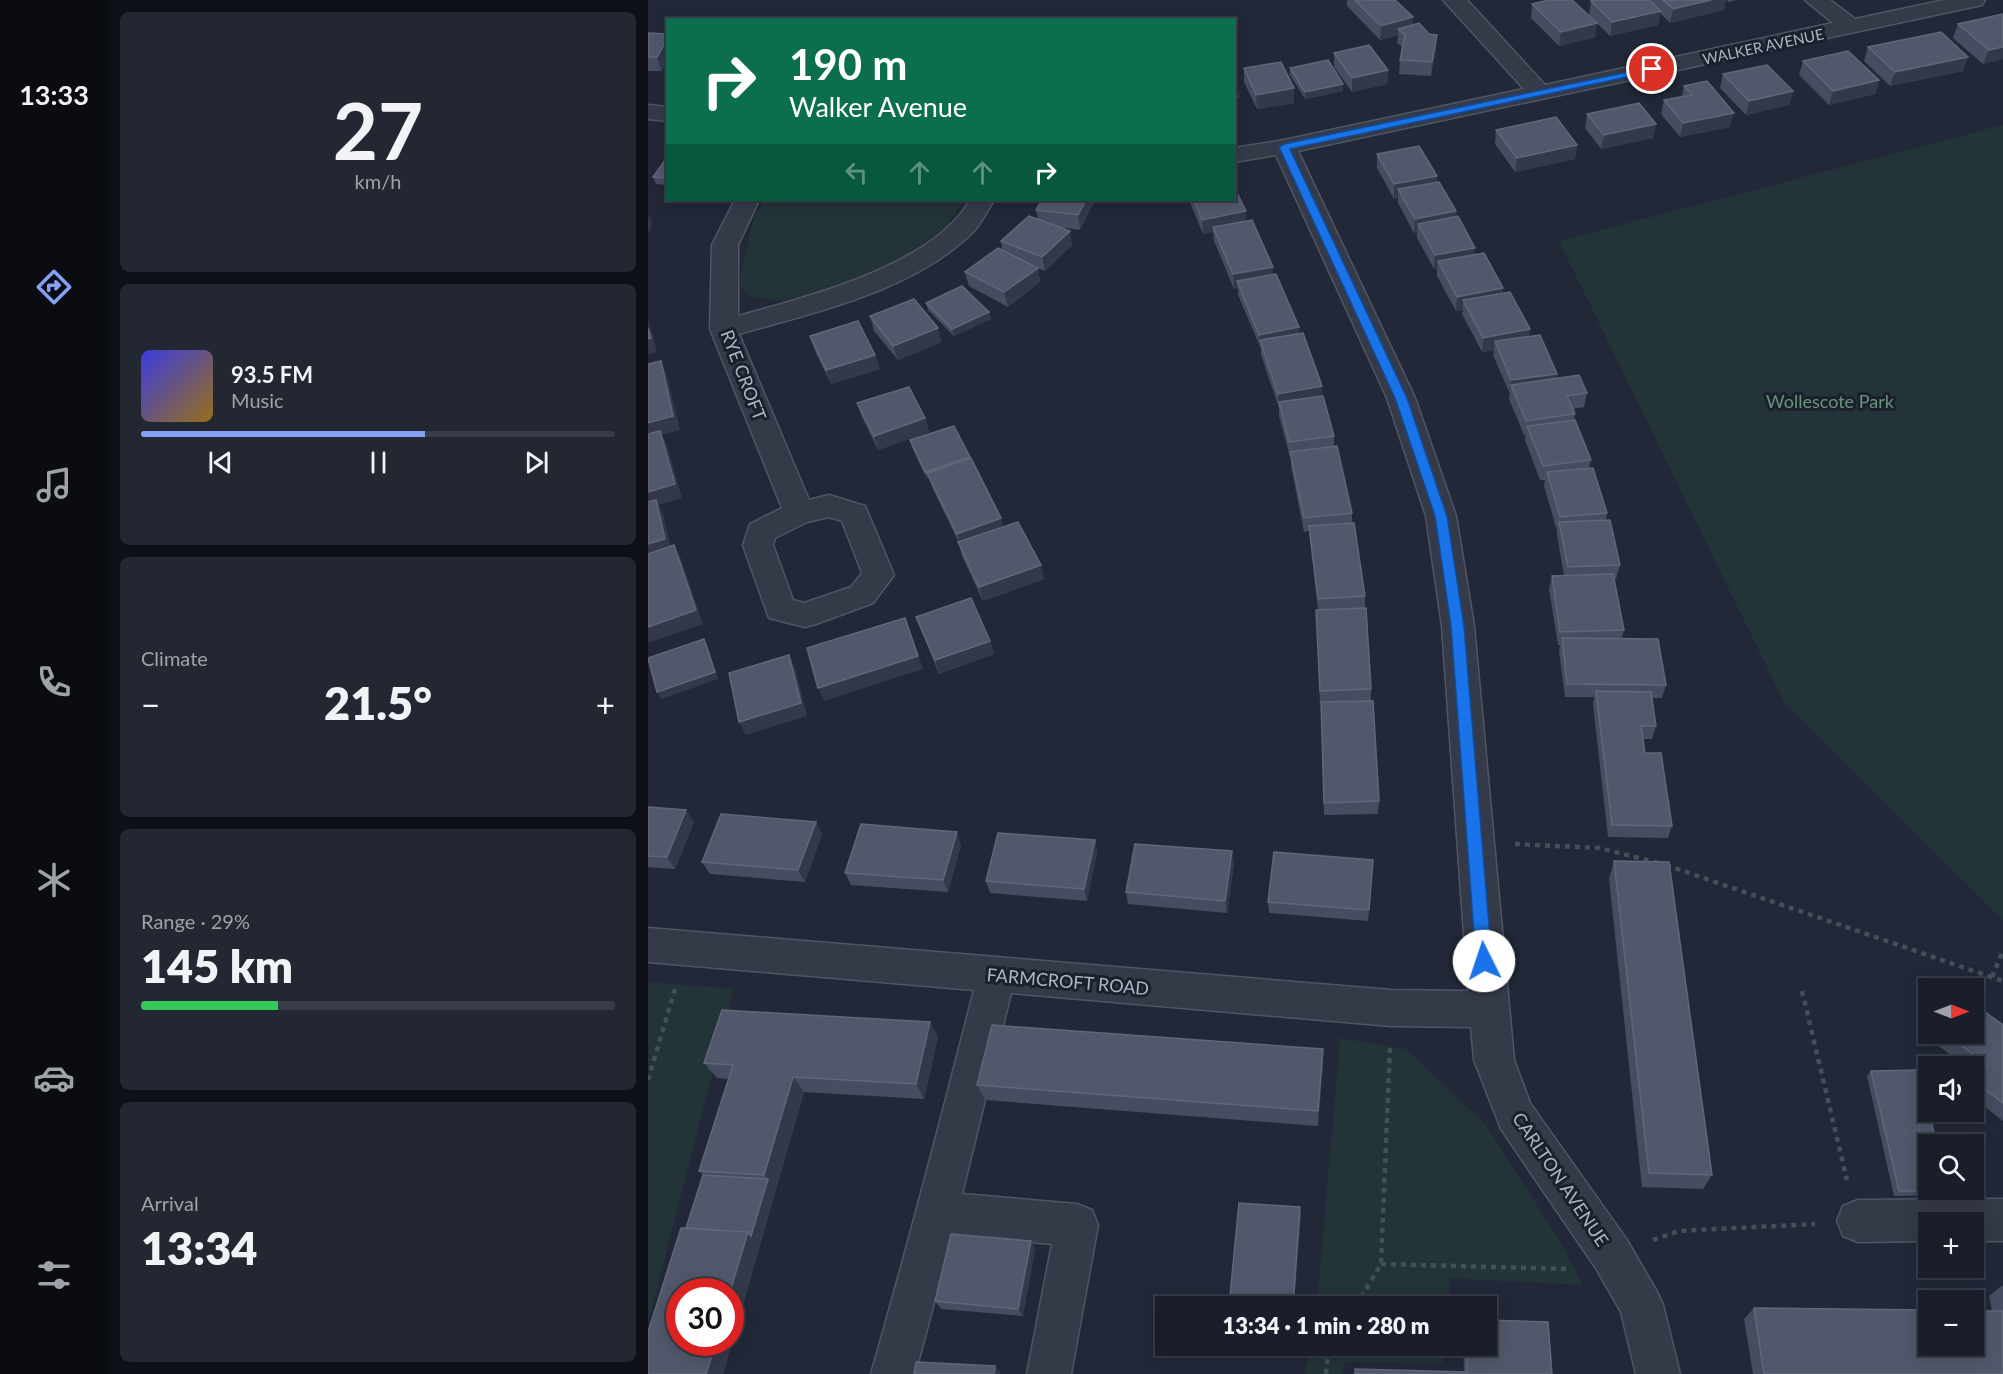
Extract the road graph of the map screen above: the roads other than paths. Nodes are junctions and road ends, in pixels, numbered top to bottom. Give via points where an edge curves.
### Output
1 (1454, 0) edge
2 (1816, 0) edge
3 (1974, 0) edge
4 (1852, 27) junction
5 (1540, 93) junction
6 (648, 112) edge
7 (666, 114) edge
8 (1284, 147) junction
9 (1236, 155) edge
10 (747, 201) edge
11 (981, 201) edge
12 (724, 329) junction
13 (799, 513) dead end
14 (648, 945) edge
15 (998, 975) junction
16 (1488, 1009) junction
17 (935, 1214) junction
18 (2003, 1220) edge
19 (1858, 1221) road end
20 (892, 1374) edge
21 (1049, 1374) edge
22 (1658, 1374) edge

1 - 5 street
2 - 4 street
3 - 4 street, WALKER AVENUE
4 - 5 street, WALKER AVENUE
5 - 8 street, WALKER AVENUE
6 - 7 street
8 - 9 street, WALKER AVENUE
8 - 16 street, CARLTON AVENUE via 1401,398 1441,516 1458,626
10 - 12 street, RYE CROFT via 725,245
11 - 12 street via 965,225 899,271 851,291
12 - 13 street, RYE CROFT
14 - 15 street, FARMCROFT ROAD
15 - 16 street, FARMCROFT ROAD via 1391,1008
15 - 17 street
16 - 22 street, CARLTON AVENUE via 1494,1060 1515,1115 1617,1263 1641,1305
17 - 20 street
17 - 21 street via 1077,1225
18 - 19 street

